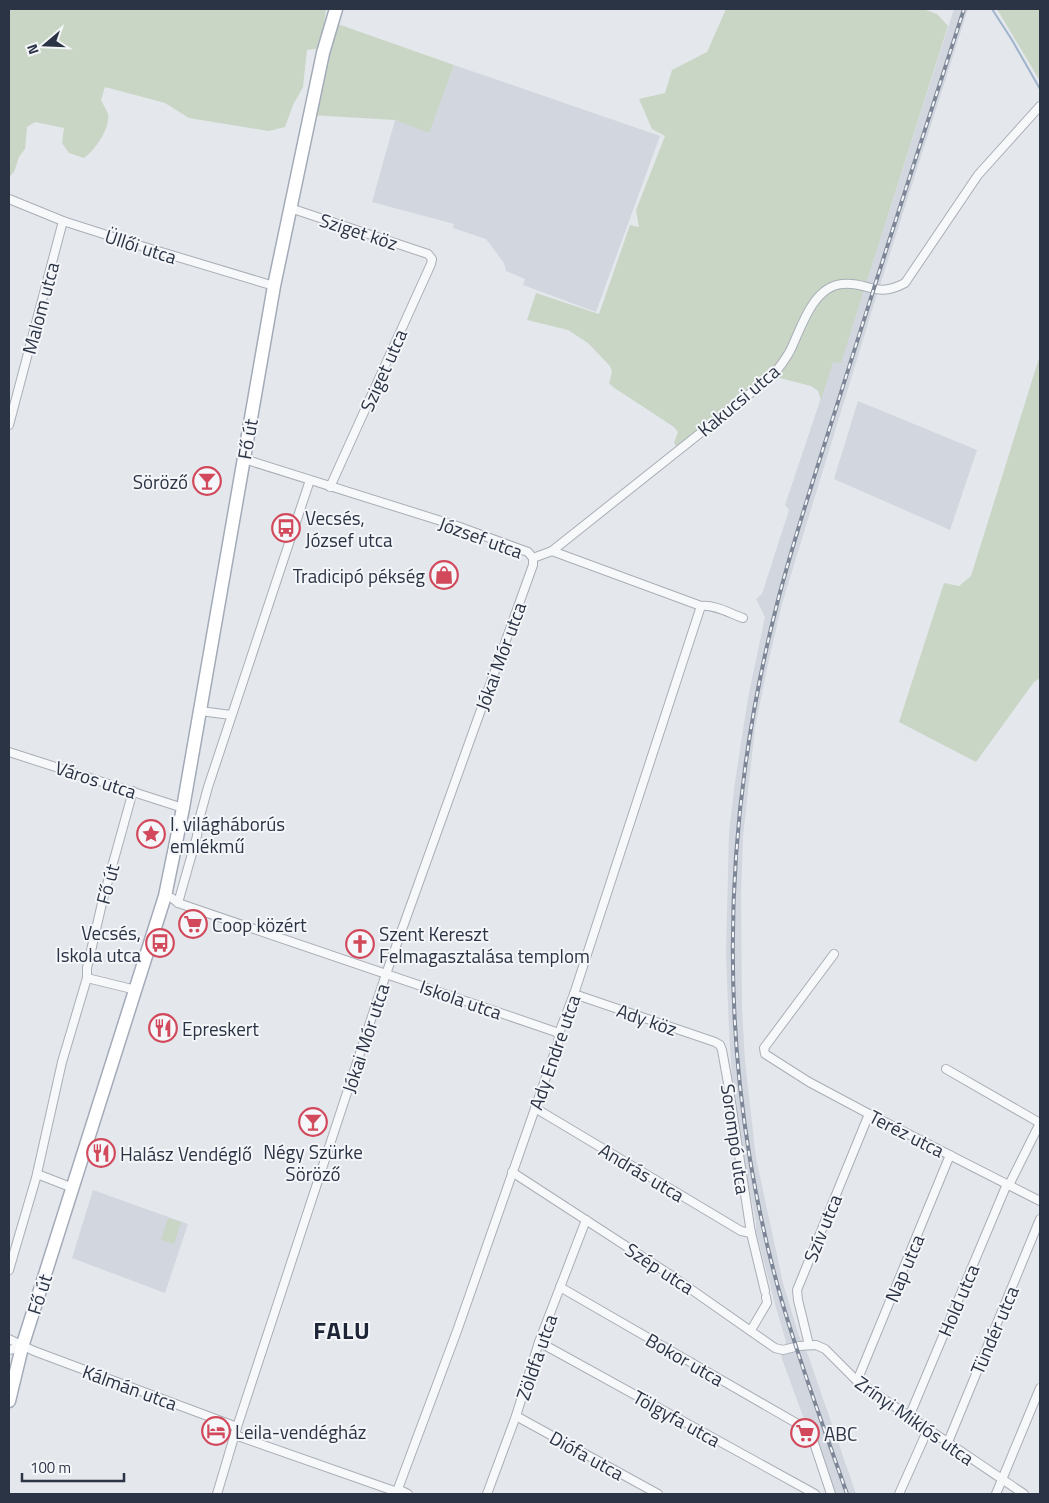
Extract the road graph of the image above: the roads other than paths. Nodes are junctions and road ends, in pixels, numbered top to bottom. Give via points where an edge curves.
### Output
1 (336, 9) edge
2 (1040, 106) edge
3 (9, 199) edge
4 (290, 208) junction
5 (63, 221) junction
6 (428, 254) joint
7 (274, 286) junction
8 (12, 397) edge
9 (9, 425) edge
10 (244, 458) junction
11 (310, 480) junction
12 (330, 487) junction
13 (552, 551) junction
14 (533, 558) junction
15 (701, 606) junction
16 (743, 618) dead end
17 (200, 711) junction
18 (232, 715) junction
19 (9, 752) edge
20 (133, 791) junction
21 (182, 812) junction
22 (198, 820) junction
23 (165, 896) junction
24 (178, 903) junction
25 (834, 954) dead end
26 (386, 974) junction
27 (86, 978) junction
28 (136, 990) junction
29 (574, 994) junction
30 (559, 1033) junction
31 (720, 1045) joint
32 (946, 1069) dead end
33 (535, 1108) junction
34 (869, 1114) junction
35 (1040, 1123) edge
36 (950, 1156) junction
37 (512, 1172) junction
38 (37, 1174) junction
39 (1008, 1184) junction
40 (72, 1188) junction
41 (1040, 1201) edge
42 (1040, 1219) edge
43 (586, 1220) junction
44 (751, 1233) junction
45 (9, 1270) edge
46 (560, 1287) junction
47 (751, 1330) junction
48 (9, 1339) edge
49 (540, 1342) junction
50 (809, 1345) junction
51 (22, 1347) junction
52 (9, 1350) edge
53 (857, 1381) junction
54 (1040, 1388) edge
55 (9, 1401) edge
56 (516, 1416) junction
57 (909, 1417) junction
58 (237, 1427) junction
59 (928, 1429) junction
60 (235, 1435) junction
61 (948, 1442) junction
62 (1002, 1480) junction
63 (397, 1492) edge
64 (805, 1492) edge
65 (217, 1494) edge
66 (408, 1494) edge
67 (487, 1494) edge
68 (658, 1494) edge
69 (815, 1494) edge
70 (830, 1494) edge
71 (898, 1494) edge
72 (996, 1494) edge
73 (1024, 1494) edge

1 - 4 main road, Fő út via 323,53
2 - 13 street, Kakucsi utca via 978,176 904,283 883,291 849,284 828,289 811,307 786,357 772,376
3 - 5 street, Üllői utca
4 - 6 street, Sziget köz
4 - 7 main road, Fő út
5 - 7 street, Üllői utca
5 - 8 street, Malom utca
6 - 12 street, Sziget utca via 431,264
7 - 10 main road, Fő út
8 - 9 street, Malom utca
10 - 11 street, József utca
10 - 17 main road, Fő út
11 - 12 street, József utca
11 - 18 street
12 - 14 street, József utca via 457,526 528,552
13 - 14 street, József utca
13 - 15 street, József utca
14 - 26 street, Jókai Mór utca
15 - 16 street, József utca
15 - 29 street, Ady Endre utca
17 - 18 street
17 - 21 main road, Fő út
18 - 22 street
19 - 20 street, Város utca
20 - 21 street, Város utca
20 - 27 street, Fő út via 102,899
21 - 22 street
21 - 23 main road, Fő út
22 - 24 street via 197,836
23 - 24 street, Iskola utca
23 - 28 main road, Fő út
24 - 26 street, Iskola utca
25 - 34 street, Teréz utca via 764,1048 765,1054
26 - 30 street, Iskola utca
26 - 58 street, Jókai Mór utca
27 - 28 street
27 - 38 street, Fő út via 62,1062
28 - 40 main road, Fő út
29 - 30 street, Ady Endre utca
29 - 31 street, Ady köz
30 - 33 street, Ady Endre utca
31 - 44 street, Sorompó utca
32 - 35 street
33 - 37 street, Ady Endre utca
33 - 44 street, András utca via 741,1231
34 - 36 street, Teréz utca
34 - 50 street, Szív utca via 797,1290
35 - 39 street, Hold utca
36 - 39 street, Teréz utca
36 - 53 street, Nap utca
37 - 43 street, Szép utca
37 - 63 street, Ady Endre utca
38 - 40 street
38 - 45 street, Fő út
39 - 41 street, Teréz utca
39 - 57 street, Hold utca
40 - 51 main road, Fő út
42 - 61 street, Tündér utca
43 - 46 street, Zöldfa utca
43 - 47 street, Szép utca
44 - 47 street, Sorompó utca via 767,1303
46 - 49 street, Zöldfa utca
46 - 70 street, Bokor utca via 810,1431
47 - 50 street, Szép utca via 775,1348 783,1350
48 - 51 street, Kálmán utca
49 - 56 street, Zöldfa utca
49 - 64 street, Tölgyfa utca
50 - 53 street, Zrínyi Miklós utca via 825,1349
51 - 52 street
51 - 55 main road, Fő út
51 - 58 street, Kálmán utca
53 - 57 street, Zrínyi Miklós utca
54 - 62 street
56 - 67 street, Zöldfa utca
56 - 68 street, Diófa utca
57 - 59 street, Zrínyi Miklós utca
58 - 60 street, Jókai Mór utca
59 - 61 street, Zrínyi Miklós utca
59 - 71 street
60 - 63 street
60 - 65 street, Jókai Mór utca
61 - 62 street, Zrínyi Miklós utca
62 - 72 street
62 - 73 street, Zrínyi Miklós utca
63 - 66 street
64 - 69 street, Tölgyfa utca

